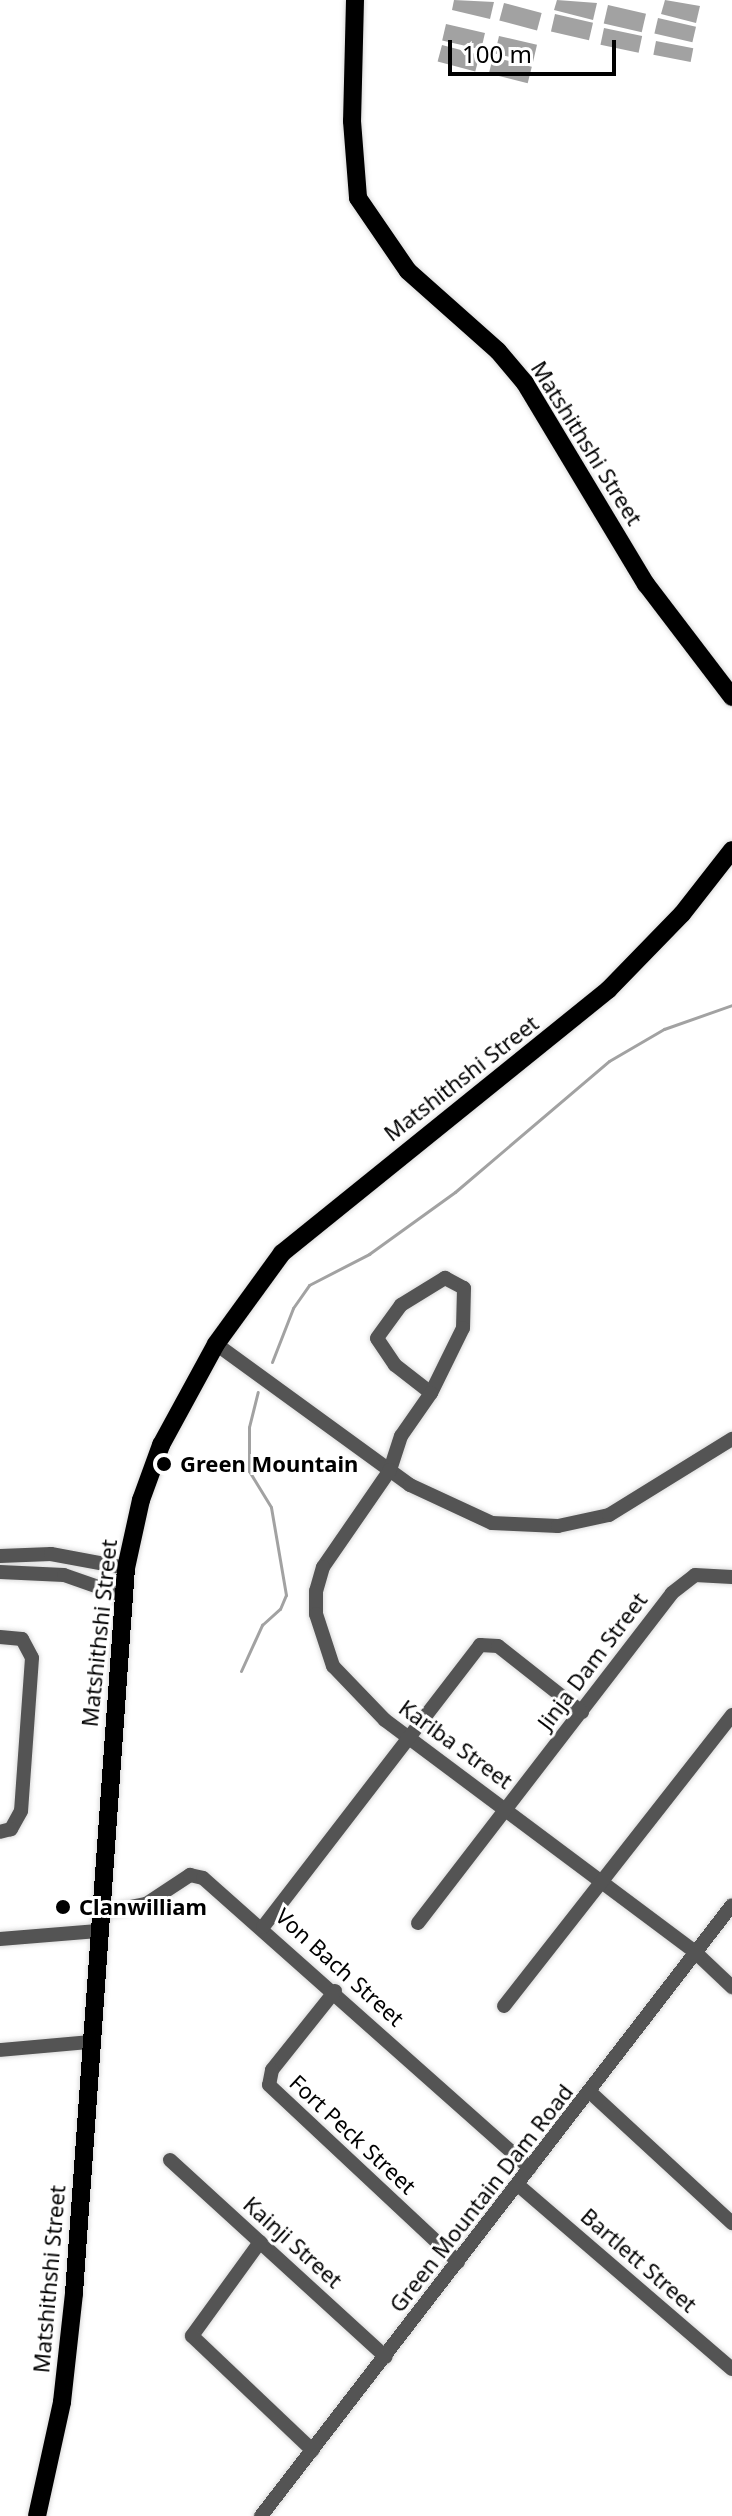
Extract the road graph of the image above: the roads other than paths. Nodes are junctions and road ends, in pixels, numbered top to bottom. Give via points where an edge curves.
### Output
1 (355, 0) edge
2 (732, 697) edge
3 (732, 850) edge
4 (216, 1344) junction
5 (431, 1393) junction
6 (732, 1439) edge
7 (390, 1470) junction
8 (0, 1556) edge
9 (126, 1568) junction
10 (0, 1572) edge
11 (732, 1577) edge
12 (124, 1596) junction
13 (0, 1637) edge
14 (582, 1712) junction
15 (732, 1715) edge
16 (407, 1736) junction
17 (507, 1809) junction
18 (0, 1832) edge
19 (598, 1881) junction
20 (732, 1905) edge
21 (99, 1922) junction
22 (418, 1923) dead end
23 (263, 1927) junction
24 (0, 1939) edge
25 (696, 1953) junction
26 (732, 1987) edge
27 (335, 1991) junction
28 (504, 2006) dead end
29 (90, 2042) junction
30 (0, 2050) edge
31 (591, 2093) junction
32 (170, 2160) dead end
33 (530, 2168) junction
34 (518, 2185) junction
35 (732, 2223) edge
36 (260, 2242) junction
37 (458, 2262) junction
38 (386, 2357) junction
39 (732, 2369) edge
40 (312, 2450) junction
41 (37, 2516) edge
42 (261, 2516) edge

1 - 2 main road, Matshithshi Street via 352,107 358,198 408,271 498,351 525,383 646,584
3 - 4 main road, Matshithshi Street via 682,914 608,990 356,1188 282,1253
4 - 7 street
4 - 9 main road, Matshithshi Street via 156,1457
5 - 5 street, Kariba Street via 463,1328 467,1303 464,1288 445,1278 401,1305 377,1338 395,1365
5 - 7 street, Kariba Street via 401,1436
6 - 7 street via 609,1515 558,1526 492,1523 438,1501
7 - 16 street, Kariba Street via 323,1567 316,1614 340,1679
8 - 9 street via 51,1554
9 - 12 main road, Matshithshi Street
10 - 12 street via 64,1575
11 - 14 street, Jinja Dam Street via 695,1575 683,1581
12 - 21 main road, Matshithshi Street
13 - 18 street via 22,1639 32,1658 21,1811 11,1829
14 - 16 street via 489,1642 471,1655
14 - 17 street, Jinja Dam Street
15 - 19 street
16 - 17 street, Kariba Street
16 - 23 street
17 - 19 street, Kariba Street
17 - 22 street, Jinja Dam Street
19 - 25 street, Kariba Street
19 - 28 street
20 - 25 street, Green Mountain Dam Road
21 - 23 street, Von Bach Street via 146,1904 190,1875 203,1878
21 - 24 street
21 - 29 main road, Matshithshi Street
23 - 27 street, Von Bach Street
25 - 26 street, Kariba Street
25 - 31 street, Green Mountain Dam Road
27 - 33 street, Von Bach Street
27 - 37 street, Fort Peck Street via 272,2070 269,2085
29 - 30 street
29 - 41 main road, Matshithshi Street via 69,2340 57,2431
31 - 33 street, Green Mountain Dam Road
31 - 35 street
32 - 36 street, Kainji Street
33 - 34 street, Green Mountain Dam Road
34 - 37 street, Green Mountain Dam Road
34 - 39 street, Bartlett Street
36 - 38 street, Kainji Street
36 - 40 street via 192,2336
37 - 38 street, Green Mountain Dam Road
38 - 40 street, Green Mountain Dam Road
40 - 42 street, Green Mountain Dam Road

